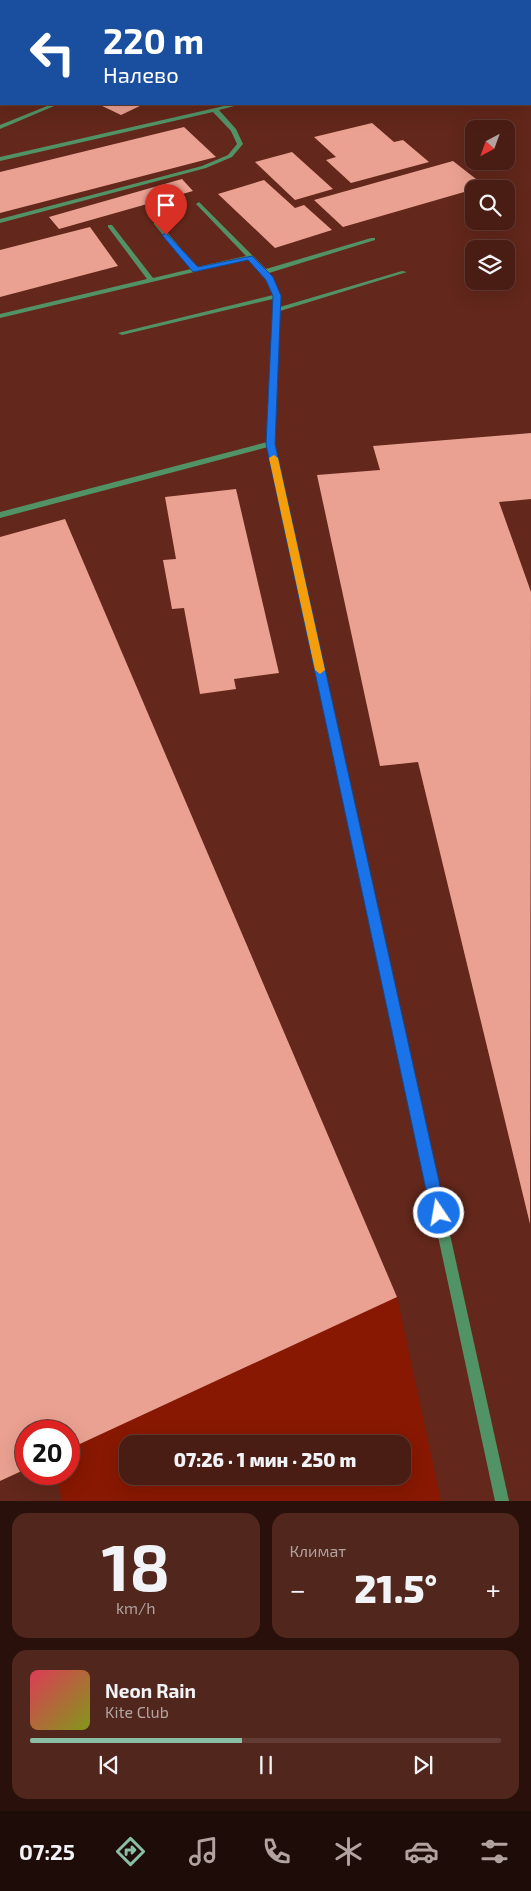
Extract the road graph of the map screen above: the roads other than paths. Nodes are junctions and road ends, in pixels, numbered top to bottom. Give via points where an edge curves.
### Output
1 (54, 105) edge
2 (235, 105) edge
3 (215, 110) junction
4 (0, 127) edge
5 (0, 159) edge
6 (199, 204) dead end
7 (0, 221) edge
8 (156, 223) dead end
9 (110, 226) dead end
10 (373, 239) dead end
11 (249, 257) junction
12 (196, 270) junction
13 (265, 272) junction
14 (404, 272) dead end
15 (152, 280) junction
16 (277, 296) junction
17 (277, 310) junction
18 (0, 316) edge
19 (122, 333) dead end
20 (271, 444) junction
21 (0, 515) edge
22 (502, 1501) edge

1 - 4 lane
2 - 3 lane
3 - 5 lane
3 - 7 lane via 234,130 240,144 230,156 204,167
6 - 11 lane
8 - 12 lane
9 - 15 lane
10 - 13 lane
11 - 12 lane
11 - 13 lane
12 - 15 lane
13 - 16 lane
14 - 17 lane
15 - 18 lane
16 - 17 lane
16 - 19 lane
17 - 20 lane
20 - 21 lane
20 - 22 lane

